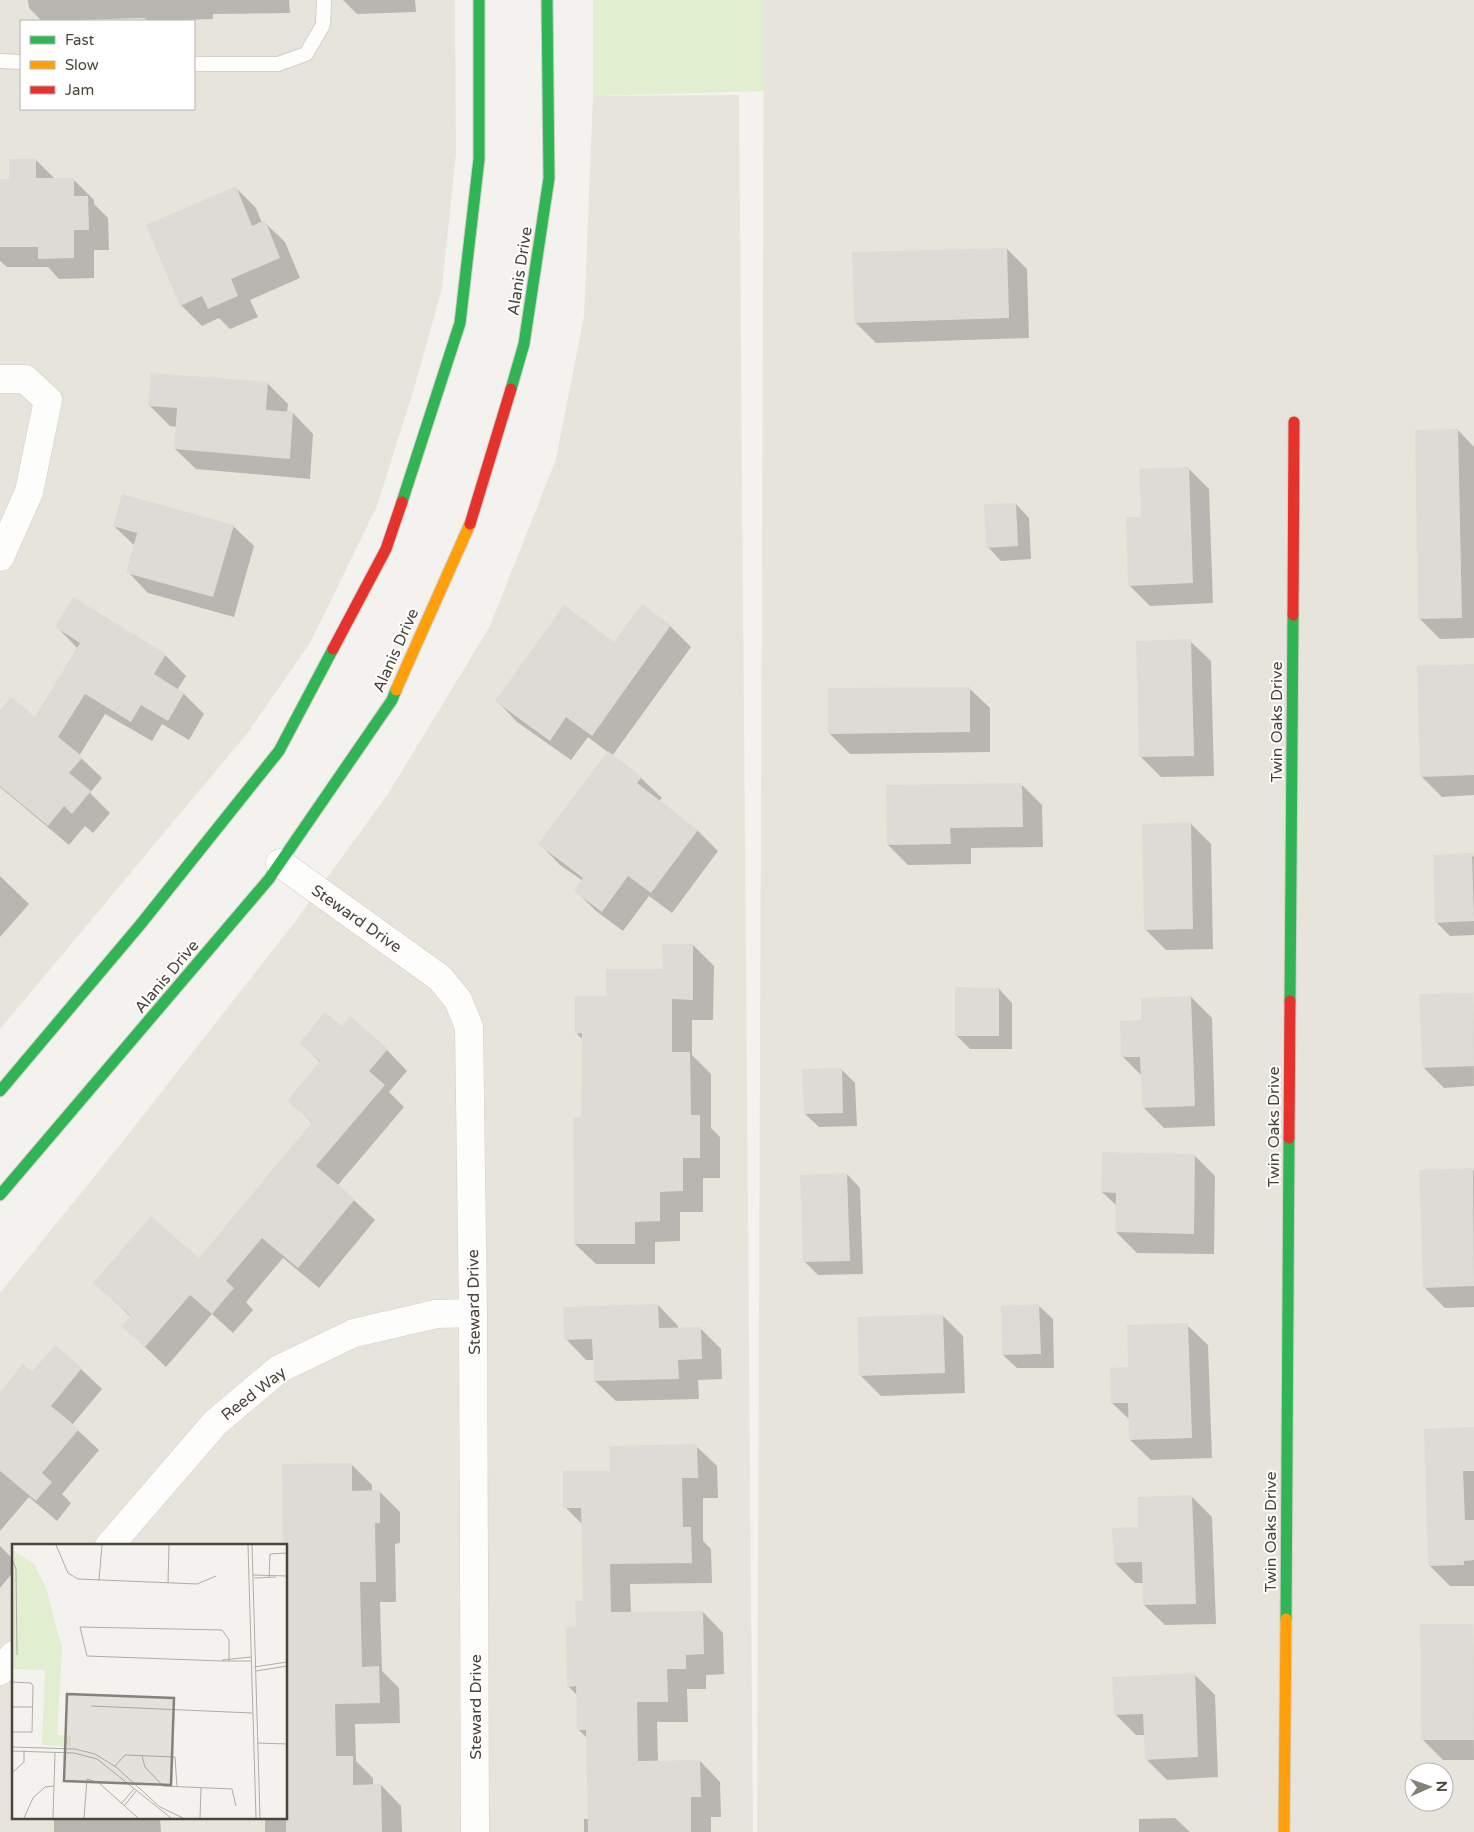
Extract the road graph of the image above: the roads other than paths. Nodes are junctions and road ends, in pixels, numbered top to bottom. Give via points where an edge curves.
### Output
1 (324, 0) edge
2 (479, 0) edge
3 (547, 0) edge
4 (0, 62) edge
5 (20, 62) edge
6 (195, 64) edge
7 (0, 379) edge
8 (1294, 422) dead end
9 (0, 557) edge
10 (280, 863) junction
11 (0, 1090) edge
12 (0, 1195) edge
13 (473, 1313) junction
14 (111, 1544) edge
15 (12, 1657) edge
16 (0, 1671) edge
17 (476, 1832) edge
18 (1284, 1832) edge

1 - 6 lane via 323,25 306,54 278,64
2 - 11 main road via 479,160 460,323 386,549 279,751 140,925
3 - 10 main road, Alanis Drive via 549,178 524,344 470,523 392,700
4 - 5 lane
7 - 9 street via 25,379 48,400 29,492
8 - 18 main road, Twin Oaks Drive
10 - 12 main road, Alanis Drive
10 - 13 street, Steward Drive via 440,978 458,1000 469,1027
13 - 14 street, Reed Way via 436,1314 354,1333 279,1370 215,1423
13 - 17 street, Steward Drive
15 - 16 street

